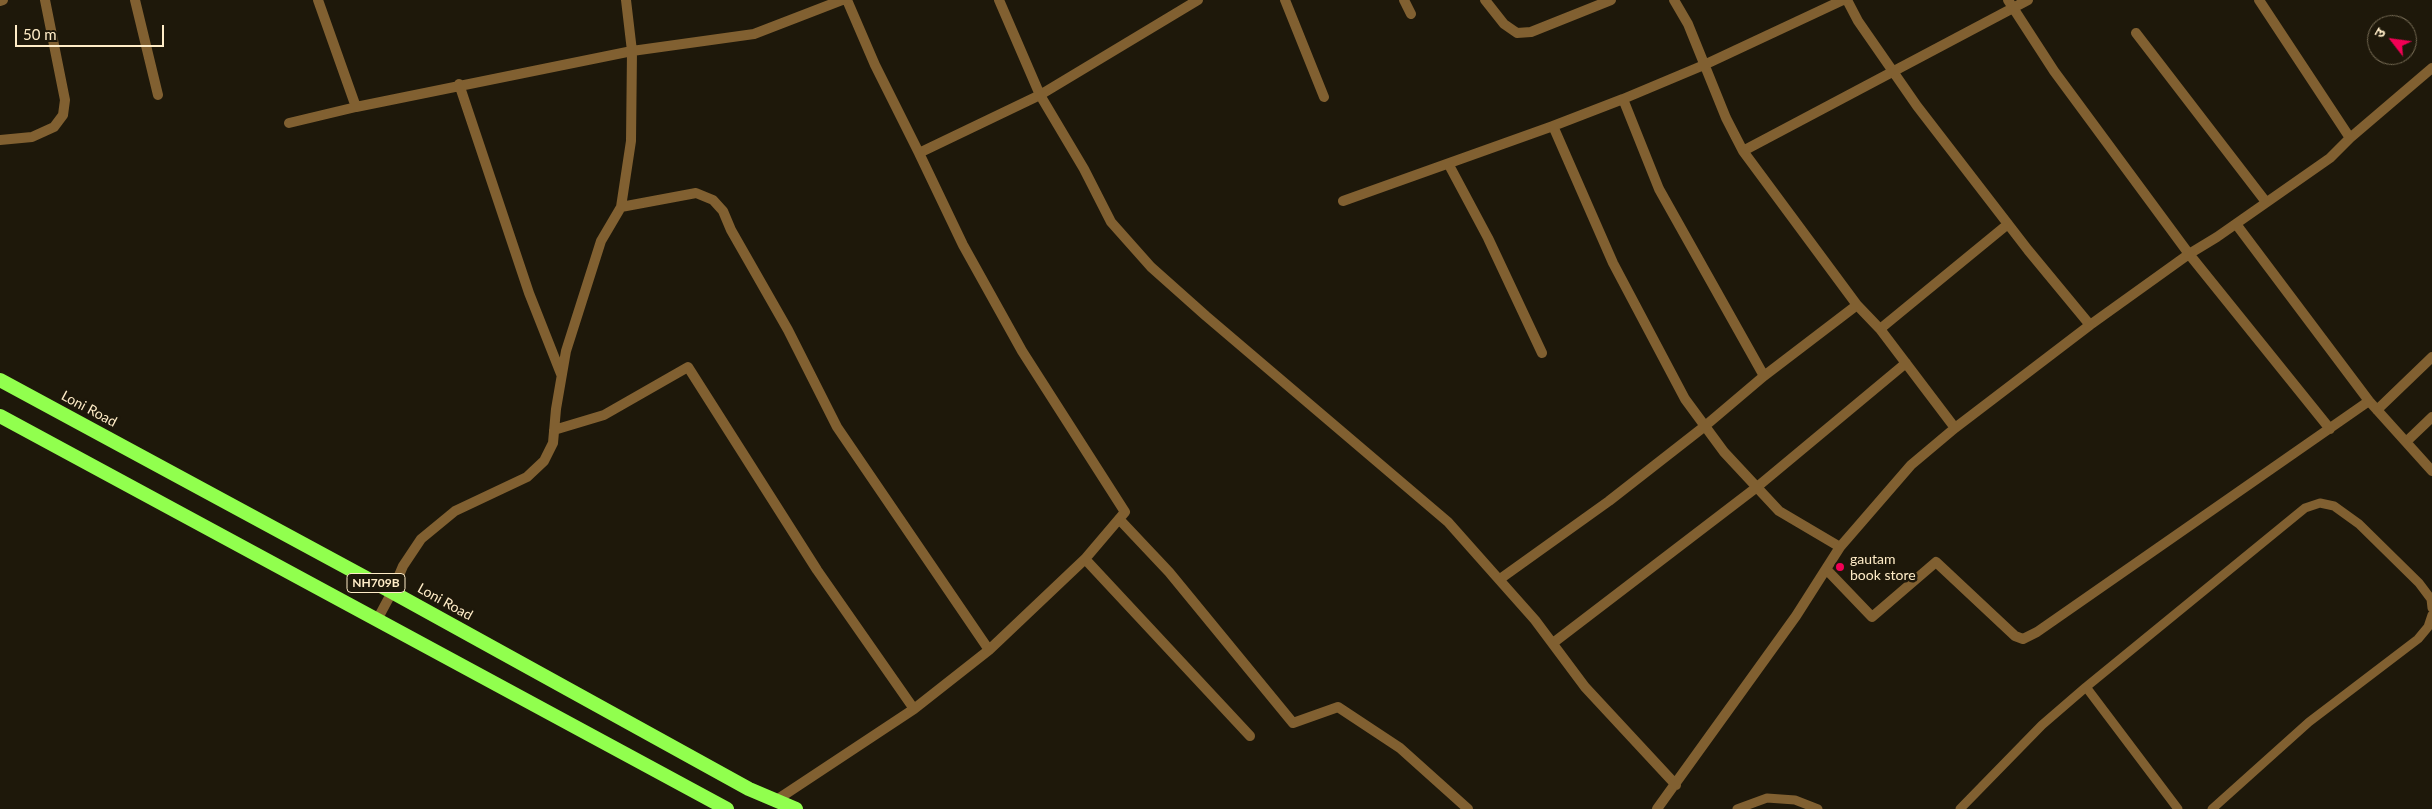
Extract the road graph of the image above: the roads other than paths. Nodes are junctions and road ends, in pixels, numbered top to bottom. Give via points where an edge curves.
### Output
1 (45, 0) edge
2 (135, 0) edge
3 (318, 0) edge
4 (626, 0) edge
5 (842, 0) edge
6 (847, 0) edge
7 (999, 0) edge
8 (1198, 0) edge
9 (1285, 0) edge
10 (1404, 0) edge
11 (1484, 0) edge
12 (1611, 0) edge
13 (1674, 0) edge
14 (1842, 0) edge
15 (1847, 0) edge
16 (2028, 0) edge
17 (2259, 0) edge
18 (2010, 4) edge
19 (1411, 14) dead end
20 (2136, 33) dead end
21 (632, 51) junction
22 (1704, 65) junction
23 (2432, 68) edge
24 (1894, 70) junction
25 (459, 84) junction
26 (158, 95) dead end
27 (1040, 95) junction
28 (1324, 96) dead end
29 (1623, 99) junction
30 (356, 107) junction
31 (289, 124) dead end
32 (1553, 126) junction
33 (2350, 138) junction
34 (0, 140) edge
35 (1743, 151) junction
36 (919, 153) junction
37 (1449, 165) junction
38 (1343, 202) dead end
39 (2266, 202) junction
40 (621, 207) junction
41 (2008, 224) junction
42 (2236, 224) junction
43 (2189, 254) junction
44 (1857, 305) junction
45 (2090, 325) junction
46 (1880, 330) junction
47 (1542, 353) dead end
48 (2432, 357) edge
49 (1906, 363) junction
50 (561, 374) junction
51 (1764, 376) junction
52 (0, 380) edge
53 (2369, 401) junction
54 (2377, 410) junction
55 (0, 416) edge
56 (2432, 417) edge
57 (1705, 426) junction
58 (1955, 428) junction
59 (554, 430) junction
60 (2330, 430) junction
61 (2406, 442) junction
62 (2432, 471) edge
63 (1756, 487) junction
64 (1119, 519) junction
65 (1840, 547) junction
66 (1086, 559) junction
67 (1826, 569) junction
68 (1500, 579) junction
69 (392, 592) junction
70 (2432, 608) edge
71 (2432, 615) edge
72 (377, 620) junction
73 (1552, 643) junction
74 (989, 650) junction
75 (2086, 686) junction
76 (914, 709) junction
77 (1250, 736) dead end
78 (1676, 785) junction
79 (778, 800) junction
80 (727, 809) edge
81 (796, 809) edge
82 (1468, 809) edge
83 (1657, 809) edge
84 (1737, 809) edge
85 (1818, 809) edge
86 (1960, 809) edge
87 (2178, 809) edge
88 (2212, 809) edge

1 - 34 street via 65,100 63,115 54,126 32,137
2 - 26 street
3 - 30 street
4 - 21 street
5 - 21 street via 754,34
6 - 36 street via 874,65
7 - 27 street
8 - 27 street
9 - 28 street
10 - 19 street
11 - 12 street via 1497,18 1517,33 1531,32
13 - 22 street via 1688,24
14 - 22 street
15 - 24 street via 1858,21
16 - 18 street
17 - 33 street
18 - 24 street
18 - 43 street via 2054,71
20 - 39 street
21 - 25 street
21 - 40 street via 631,141
22 - 29 street
22 - 35 street
23 - 33 street
24 - 35 street
24 - 41 street
25 - 30 street
25 - 50 street via 529,293
27 - 36 street
27 - 68 street via 1084,168 1111,222 1151,267 1448,522
29 - 32 street
29 - 51 street via 1659,189
30 - 31 street
32 - 37 street
32 - 57 street via 1613,263 1685,399
33 - 39 street via 2330,158
35 - 44 street
36 - 64 street via 963,245 1022,351 1125,512
37 - 38 street
37 - 47 street via 1488,238
39 - 42 street
40 - 50 street via 601,240
40 - 74 street via 696,193 713,200 723,211 838,428
41 - 45 street
41 - 46 street
42 - 43 street
42 - 53 street
43 - 45 street
43 - 60 street
44 - 46 street
44 - 51 street
45 - 58 street
46 - 49 street
48 - 54 street
49 - 58 street
49 - 63 street
50 - 59 street
51 - 57 street
52 - 69 highway, Loni Road / NH709B
53 - 54 street
53 - 60 street
54 - 61 street
55 - 72 highway, NH709B
56 - 61 street
57 - 63 street
57 - 68 street via 1609,501
58 - 65 street via 1911,465
59 - 69 street via 553,442 544,461 527,477 455,510 421,539 403,566
59 - 76 street via 604,415 688,367 817,570
60 - 67 street via 2037,632 2022,639 1936,562 1872,617
61 - 62 street
63 - 65 street via 1779,510
63 - 73 street
64 - 66 street
64 - 82 street via 1169,572 1293,723 1338,707 1400,748
65 - 67 street
66 - 74 street
66 - 77 street
67 - 78 street
68 - 73 street
69 - 72 street
69 - 79 highway, Loni Road / NH709B via 749,789
70 - 75 lane via 2431,599 2419,582 2358,524 2334,506 2320,504 2305,508 2287,522
71 - 88 lane via 2418,640 2309,722
72 - 80 highway, NH709B
73 - 78 street via 1585,687
74 - 76 street
75 - 86 lane via 2042,725
75 - 87 lane
76 - 79 street
78 - 83 street
79 - 81 highway, Loni Road / NH709B
84 - 85 lane via 1767,798 1795,800

